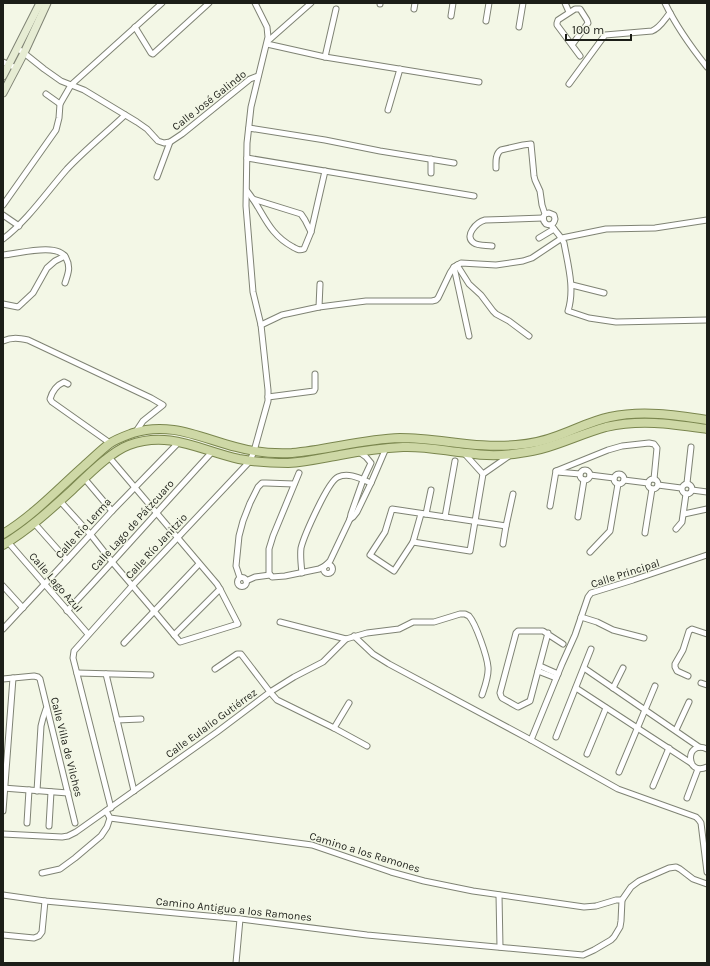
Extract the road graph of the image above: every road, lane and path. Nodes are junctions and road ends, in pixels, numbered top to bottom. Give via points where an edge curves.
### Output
1 (40, 3) edge
2 (47, 3) edge
3 (162, 3) edge
4 (209, 3) edge
5 (255, 3) edge
6 (311, 3) edge
7 (415, 3) edge
8 (454, 3) edge
9 (489, 3) edge
10 (523, 3) edge
11 (565, 3) edge
12 (665, 3) edge
13 (336, 9) dead end
14 (414, 9) dead end
15 (569, 12) junction
16 (670, 13) junction
17 (451, 16) dead end
18 (486, 21) dead end
19 (135, 27) junction
20 (519, 27) dead end
21 (267, 43) junction
22 (572, 45) junction
23 (17, 48) junction
24 (24, 53) junction
25 (580, 56) dead end
26 (326, 57) junction
27 (6, 63) edge
28 (707, 67) edge
29 (16, 68) junction
30 (400, 69) junction
31 (3, 76) edge
32 (258, 76) junction
33 (479, 82) dead end
34 (569, 84) dead end
35 (71, 85) junction
36 (3, 93) edge
37 (46, 94) dead end
38 (60, 104) junction
39 (388, 110) dead end
40 (125, 115) junction
41 (249, 128) junction
42 (170, 142) junction
43 (247, 158) junction
44 (431, 159) junction
45 (454, 163) dead end
46 (496, 168) dead end
47 (325, 172) junction
48 (431, 173) dead end
49 (157, 177) dead end
50 (247, 191) junction
51 (474, 196) dead end
52 (253, 199) junction
53 (3, 206) edge
54 (3, 215) edge
55 (544, 216) junction
56 (707, 220) edge
57 (18, 226) junction
58 (552, 227) junction
59 (311, 232) junction
60 (539, 238) dead end
61 (562, 238) junction
62 (3, 239) edge
63 (492, 246) dead end
64 (3, 255) edge
65 (65, 256) junction
66 (456, 266) junction
67 (64, 283) dead end
68 (320, 284) dead end
69 (572, 285) junction
70 (604, 294) dead end
71 (3, 304) edge
72 (319, 307) junction
73 (707, 320) edge
74 (261, 325) junction
75 (469, 336) dead end
76 (529, 336) dead end
77 (3, 341) edge
78 (315, 374) dead end
79 (68, 384) dead end
80 (268, 397) junction
81 (707, 420) edge
82 (707, 429) edge
83 (134, 433) junction
84 (179, 442) junction
85 (110, 443) junction
86 (691, 447) dead end
87 (386, 448) junction
88 (254, 451) junction
89 (212, 452) junction
90 (359, 452) junction
91 (464, 453) junction
92 (512, 454) junction
93 (109, 457) junction
94 (250, 461) junction
95 (455, 461) dead end
96 (371, 463) junction
97 (378, 466) junction
98 (556, 471) junction
99 (299, 473) dead end
100 (483, 474) junction
101 (580, 474) junction
102 (590, 475) junction
103 (84, 478) junction
104 (614, 478) junction
105 (654, 479) junction
106 (363, 480) junction
107 (584, 480) junction
108 (624, 480) junction
109 (371, 483) junction
110 (648, 483) junction
111 (687, 483) junction
112 (294, 484) junction
113 (618, 484) junction
114 (658, 485) junction
115 (134, 488) junction
116 (681, 488) junction
117 (652, 489) junction
118 (431, 490) dead end
119 (692, 490) junction
120 (707, 492) edge
121 (513, 494) dead end
122 (686, 494) junction
123 (60, 501) junction
124 (550, 506) dead end
125 (707, 509) edge
126 (112, 511) junction
127 (156, 512) junction
128 (424, 514) junction
129 (684, 514) junction
130 (445, 517) junction
131 (578, 517) dead end
132 (350, 519) junction
133 (476, 521) junction
134 (35, 524) junction
135 (506, 526) junction
136 (676, 529) dead end
137 (645, 533) dead end
138 (3, 534) edge
139 (91, 535) junction
140 (178, 538) junction
141 (413, 542) junction
142 (5, 543) edge
143 (503, 544) dead end
144 (590, 552) dead end
145 (707, 555) edge
146 (68, 560) junction
147 (113, 563) junction
148 (199, 564) junction
149 (302, 573) junction
150 (270, 575) junction
151 (240, 578) junction
152 (246, 581) junction
153 (45, 585) junction
154 (3, 586) edge
155 (132, 586) junction
156 (220, 588) junction
157 (23, 608) junction
158 (67, 610) junction
159 (154, 611) junction
160 (581, 617) junction
161 (280, 622) dead end
162 (3, 629) edge
163 (548, 633) junction
164 (88, 634) junction
165 (707, 634) edge
166 (174, 635) junction
167 (354, 636) junction
168 (644, 638) dead end
169 (346, 639) junction
170 (124, 642) dead end
171 (562, 644) dead end
172 (591, 649) dead end
173 (540, 666) junction
174 (584, 668) junction
175 (623, 668) dead end
176 (215, 669) dead end
177 (538, 672) junction
178 (77, 673) junction
179 (106, 674) junction
180 (151, 675) dead end
181 (557, 676) junction
182 (688, 676) dead end
183 (12, 678) junction
184 (3, 679) edge
185 (700, 683) dead end
186 (707, 685) edge
187 (655, 686) dead end
188 (576, 688) junction
189 (613, 688) junction
190 (270, 692) junction
191 (482, 695) dead end
192 (349, 702) dead end
193 (689, 702) dead end
194 (46, 707) junction
195 (606, 708) junction
196 (645, 710) junction
197 (141, 719) dead end
198 (117, 720) junction
199 (334, 728) junction
200 (637, 728) junction
201 (676, 730) junction
202 (556, 737) dead end
203 (531, 740) junction
204 (707, 741) edge
205 (367, 746) dead end
206 (669, 748) junction
207 (703, 748) edge
208 (587, 754) dead end
209 (691, 763) junction
210 (707, 767) edge
211 (698, 768) junction
212 (619, 772) dead end
213 (653, 786) dead end
214 (4, 788) edge
215 (29, 790) junction
216 (37, 791) junction
217 (134, 791) junction
218 (51, 792) junction
219 (68, 794) junction
220 (687, 798) dead end
221 (108, 809) junction
222 (3, 811) edge
223 (110, 818) junction
224 (27, 823) dead end
225 (75, 823) dead end
226 (49, 826) dead end
227 (3, 834) edge
228 (707, 870) edge
229 (42, 873) dead end
230 (707, 884) edge
231 (3, 895) edge
232 (499, 895) junction
233 (45, 900) junction
234 (622, 900) junction
235 (240, 919) junction
236 (3, 935) edge
237 (500, 947) junction
238 (236, 963) edge

1 - 23 main road
2 - 24 main road
3 - 19 street
4 - 19 street via 153,54
5 - 21 street via 268,33
6 - 21 street
7 - 14 street
8 - 17 street
9 - 18 street
10 - 20 street
11 - 15 street
12 - 16 street
13 - 26 street
15 - 22 street via 557,23
15 - 22 street via 580,9 588,22
16 - 28 street
16 - 34 street via 659,27 652,31 605,35
19 - 35 street
21 - 26 street
21 - 32 street, Calle Río Janitzio
22 - 25 street
23 - 24 street, Calle José Galindo
23 - 27 main road
24 - 29 main road
24 - 35 street, Calle José Galindo via 61,81
26 - 30 street
27 - 29 street
27 - 31 main road
29 - 36 main road
30 - 33 street
30 - 39 street
32 - 41 street, Calle Río Janitzio
32 - 42 street, Calle José Galindo via 250,79
35 - 38 street
35 - 40 street, Calle José Galindo
37 - 38 street
38 - 53 street via 56,130
40 - 42 street, Calle José Galindo via 142,125 158,141
40 - 57 street via 77,158
41 - 43 street, Calle Río Janitzio
41 - 44 street
42 - 49 street
43 - 47 street
43 - 50 street, Calle Río Janitzio
44 - 45 street
44 - 48 street
46 - 55 street via 498,152 531,144 534,176 540,191
47 - 51 street
47 - 59 street
50 - 52 street
50 - 74 street, Calle Río Janitzio via 253,292
52 - 59 street via 301,214
52 - 59 street via 269,227 285,243 302,250
54 - 57 street
55 - 58 street via 544,223
55 - 58 street via 549,213 554,215 555,222
55 - 63 street via 479,222 472,229 470,239 476,244
56 - 61 street via 655,228 606,229
57 - 62 street
58 - 60 street
58 - 61 street
61 - 66 street via 528,260 496,265 465,262
61 - 69 street
64 - 65 street via 55,250
65 - 67 street via 69,273
65 - 71 street via 47,268 33,293 18,307
66 - 72 street via 434,301 362,302
66 - 75 street
66 - 76 street via 496,314
68 - 72 street
69 - 70 street
69 - 73 street via 568,311 589,318 616,322
72 - 74 street via 282,315
74 - 80 street, Calle Río Janitzio
77 - 83 street via 17,338 28,340 163,405
78 - 80 street via 314,391
79 - 85 street via 59,384 51,396 52,402
80 - 88 street, Calle Río Janitzio
81 - 88 main road via 664,414 627,414 609,417 556,437 518,445 500,446 398,438 292,453
82 - 92 main road via 654,422 622,424 535,451
83 - 85 main road
83 - 88 main road via 163,429 178,430
84 - 89 main road
84 - 93 main road via 138,442 120,449
84 - 115 street, Calle Río Lerma
85 - 138 main road via 29,515
86 - 111 street
87 - 90 main road
87 - 91 main road via 425,447
87 - 97 street
88 - 94 street, Calle Río Janitzio
89 - 94 main road
89 - 127 street, Calle Lago de Pátzcuaro
90 - 94 main road via 300,462
90 - 96 street
91 - 92 main road
91 - 100 street
92 - 100 street
93 - 103 main road
93 - 115 street
94 - 140 street, Calle Río Janitzio
95 - 130 street
96 - 97 street
96 - 106 street
97 - 109 street
98 - 101 street
98 - 105 street via 608,450 649,443 657,448
98 - 124 street
99 - 112 street
100 - 133 street
101 - 102 street via 586,470
101 - 107 street
102 - 104 street
102 - 107 street
103 - 123 main road
103 - 126 street
104 - 108 street via 621,474
104 - 113 street
105 - 110 street
105 - 114 street
106 - 109 street
106 - 132 street
106 - 149 street via 348,475 334,479 315,514 302,546
107 - 131 street
108 - 110 street
108 - 113 street via 622,484
109 - 132 street via 355,515
110 - 117 street via 648,487
111 - 116 street
111 - 119 street via 691,485
112 - 150 street via 269,549
112 - 151 street via 262,483 258,487 239,536 236,566
113 - 144 street via 610,531
114 - 116 street
114 - 117 street
115 - 126 street, Calle Río Lerma
115 - 127 street
116 - 122 street
117 - 137 street
118 - 128 street
119 - 120 street
119 - 122 street
121 - 135 street
122 - 129 street
123 - 134 main road
123 - 139 street
125 - 129 street
126 - 139 street, Calle Río Lerma
127 - 140 street
127 - 147 street, Calle Lago de Pátzcuaro
128 - 130 street
128 - 141 street
128 - 141 street via 392,509 385,532 370,555 394,571
129 - 136 street via 681,524
130 - 133 street
132 - 149 street via 326,566
133 - 135 street
133 - 141 street via 470,551
134 - 142 main road
134 - 146 street
135 - 143 street
139 - 146 street, Calle Río Lerma
139 - 147 street
140 - 148 street
140 - 155 street, Calle Río Janitzio
142 - 153 street, Calle Lago Azul
145 - 160 street, Calle Principal via 591,593
146 - 153 street, Calle Río Lerma
147 - 155 street
147 - 158 street, Calle Lago de Pátzcuaro
148 - 156 street
148 - 159 street
149 - 150 street via 272,577
150 - 152 street
151 - 152 street
151 - 152 street via 237,583 240,587 246,585
153 - 157 street, Calle Río Lerma
153 - 158 street, Calle Lago Azul
154 - 157 street
155 - 159 street
155 - 164 street, Calle Río Janitzio
156 - 166 street
156 - 166 street via 238,624 180,642
157 - 162 street, Calle Río Lerma
158 - 164 street, Calle Lago Azul
159 - 166 street
159 - 170 street
160 - 168 street via 613,630
160 - 181 street, Calle Principal
161 - 169 street
163 - 171 street
163 - 173 street
163 - 177 street via 518,630 501,696 518,707 530,701
164 - 178 street, Calle Río Janitzio via 74,649
165 - 182 street via 692,629 689,631 675,664 677,671
167 - 169 street
167 - 191 street via 399,629 413,622 434,622 465,614 477,630 488,666
167 - 203 street via 373,654 389,664
169 - 190 street, Calle Eulalio Gutiérrez via 323,662
172 - 174 street
173 - 177 street
173 - 181 street
174 - 188 street
174 - 189 street
175 - 189 street
176 - 190 street via 241,654
177 - 181 street
178 - 179 street
178 - 221 street
179 - 180 street
179 - 198 street
181 - 203 street, Calle Principal
183 - 184 street
183 - 194 street, Calle Villa de Vilches via 38,677
183 - 214 street
185 - 186 street
187 - 196 street
188 - 195 street
188 - 202 street
189 - 196 street
190 - 199 street via 277,700
190 - 217 street, Calle Eulalio Gutiérrez
192 - 199 street
193 - 201 street
194 - 216 street via 41,726
194 - 219 street, Calle Villa de Vilches
195 - 200 street
195 - 208 street
196 - 200 street
196 - 201 street
197 - 198 street
198 - 217 street
199 - 205 street
200 - 206 street
200 - 212 street
201 - 207 street
203 - 228 street via 618,789 696,817 701,823
204 - 207 street
206 - 209 street
206 - 213 street
207 - 209 street via 694,749 691,753
209 - 211 street
210 - 211 street
211 - 220 street
214 - 215 street
214 - 222 street
215 - 216 street
215 - 224 street
216 - 218 street
217 - 221 street
218 - 219 street
218 - 226 street
219 - 225 street, Calle Villa de Vilches
221 - 223 street
221 - 227 street via 79,830 65,836
223 - 229 street via 107,827 89,847 60,869
223 - 232 street, Camino a los Ramones via 312,845 404,876
230 - 234 street via 674,868 635,884
231 - 233 street, Camino Antiguo a los Ramones
232 - 234 street, Camino a los Ramones via 584,907
232 - 237 street
233 - 235 street, Camino Antiguo a los Ramones
233 - 236 street via 42,932 39,936 34,938
234 - 237 street, Camino Antiguo a los Ramones via 621,921 617,933 611,940 583,955
235 - 237 street, Camino Antiguo a los Ramones via 367,935
235 - 238 street

